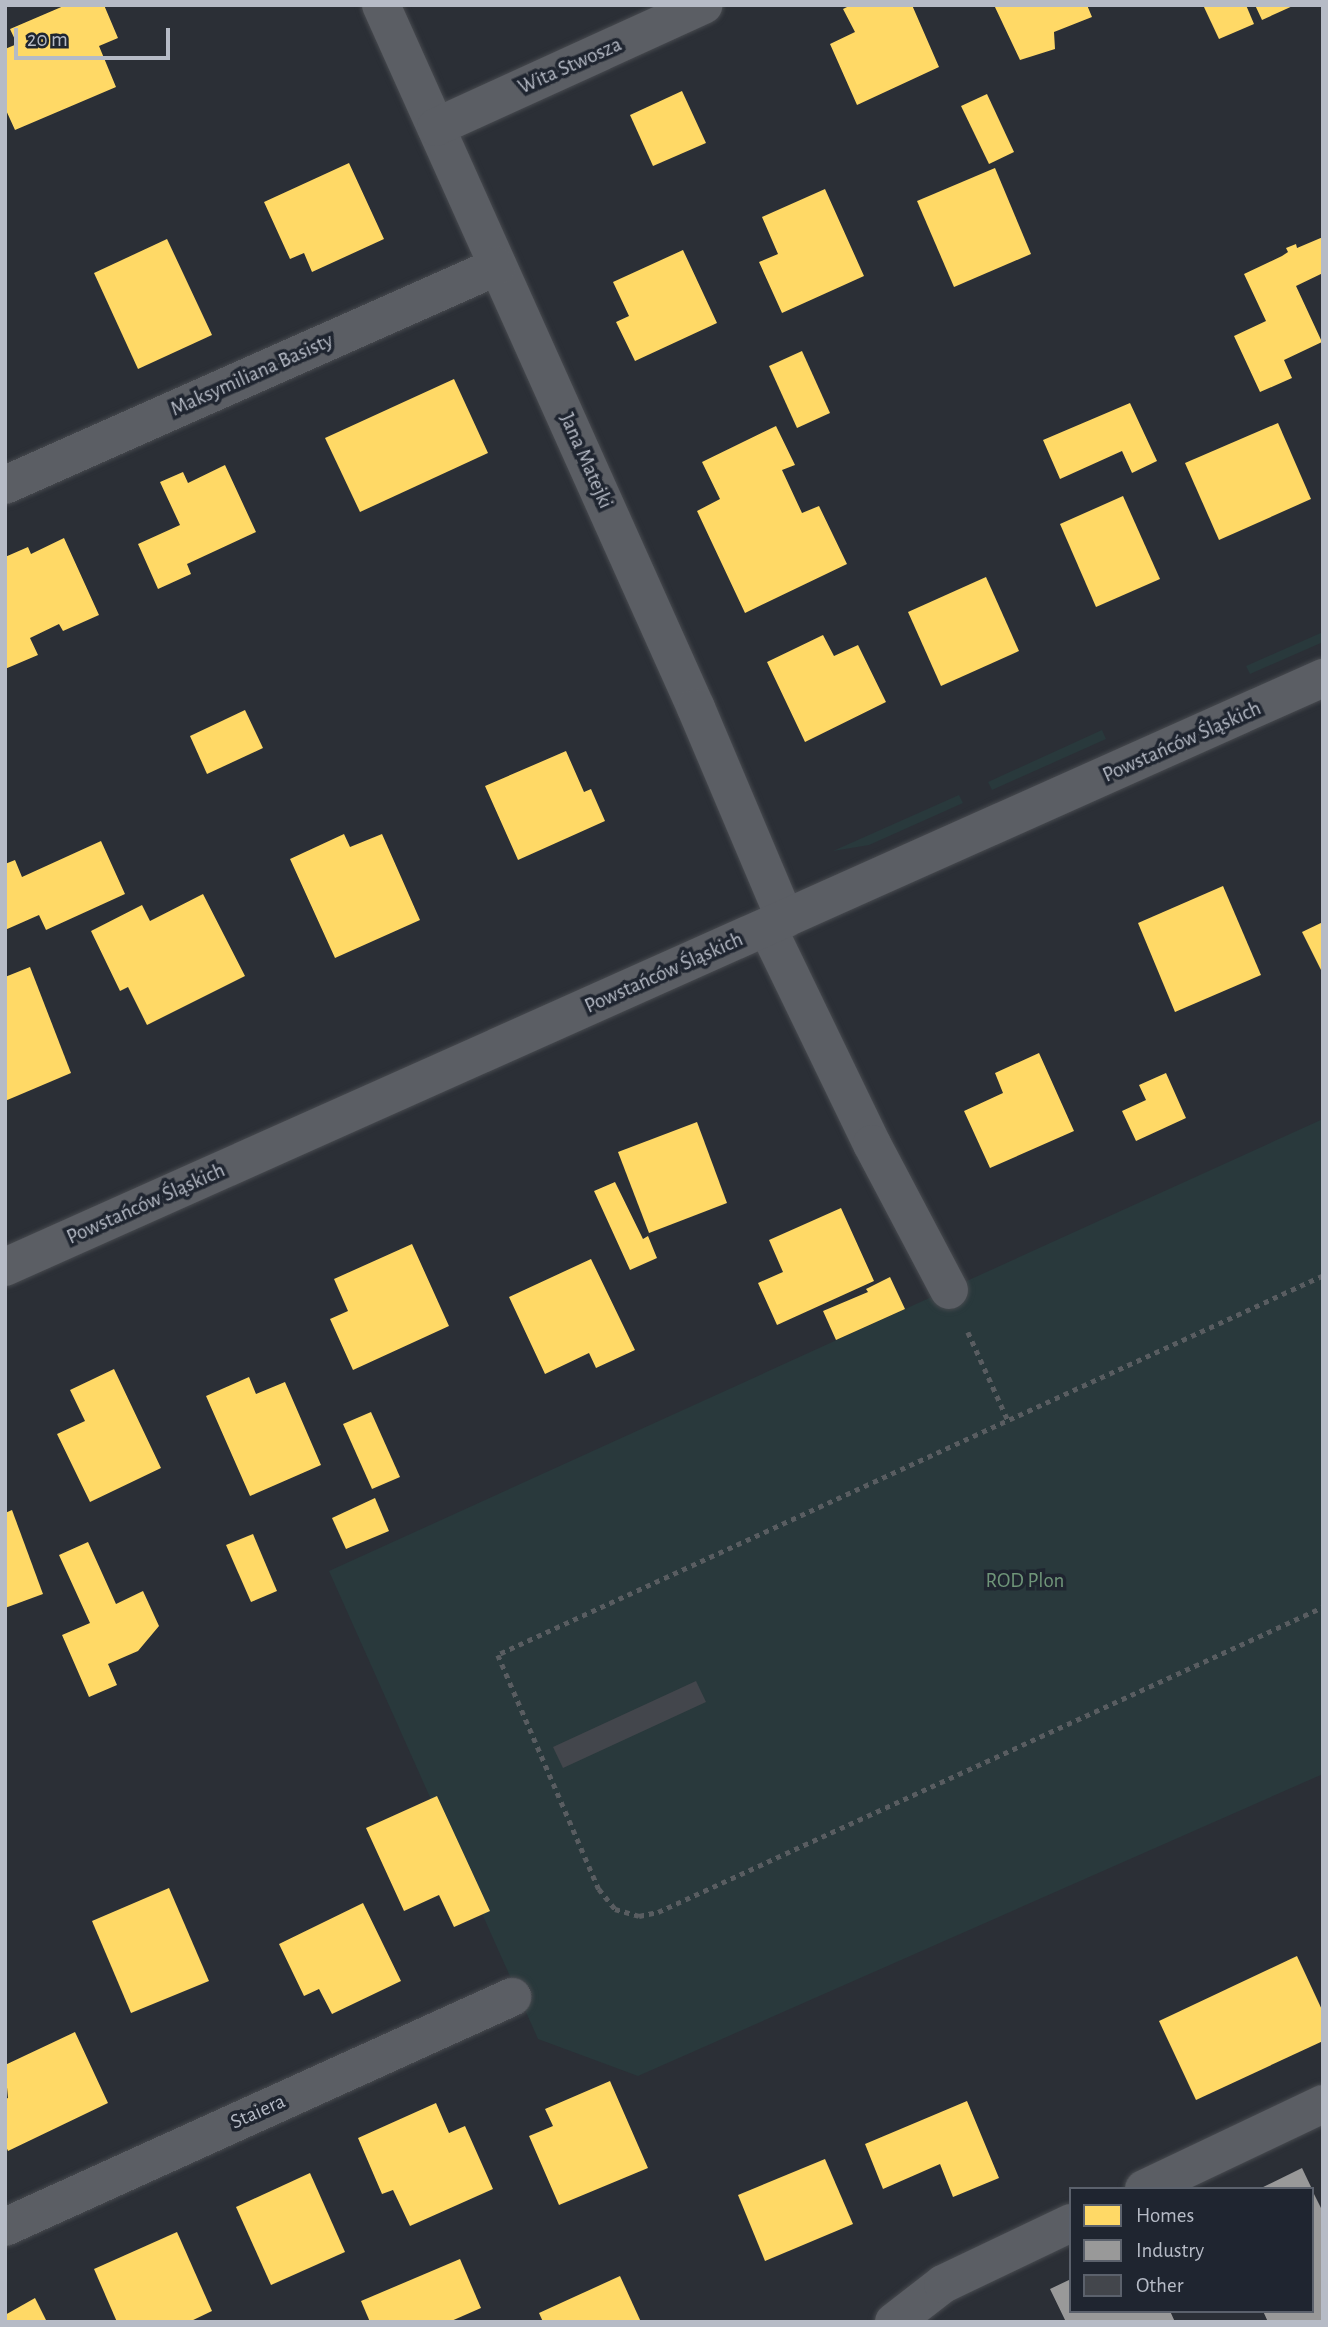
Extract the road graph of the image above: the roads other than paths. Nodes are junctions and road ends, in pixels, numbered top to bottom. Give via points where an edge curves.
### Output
1 (381, 5) edge
2 (704, 5) edge
3 (436, 127) junction
4 (498, 266) junction
5 (5, 485) edge
6 (1323, 678) edge
7 (776, 923) junction
8 (5, 1267) edge
9 (949, 1290) road end
10 (512, 1997) dead end
11 (1323, 2104) edge
12 (1148, 2187) edge
13 (1069, 2224) edge
14 (5, 2227) edge
15 (894, 2322) edge

1 - 3 street, Jana Matejki
2 - 3 street, Wita Stwosza
3 - 4 street, Jana Matejki
4 - 5 street, Maksymiliana Basisty
4 - 7 street, Jana Matejki via 696,708
6 - 7 street, Powstańców Śląskich
7 - 8 street, Powstańców Śląskich
7 - 9 street, Jana Matejki via 872,1144
10 - 14 street, Staiera
11 - 12 street
13 - 15 street via 943,2284

